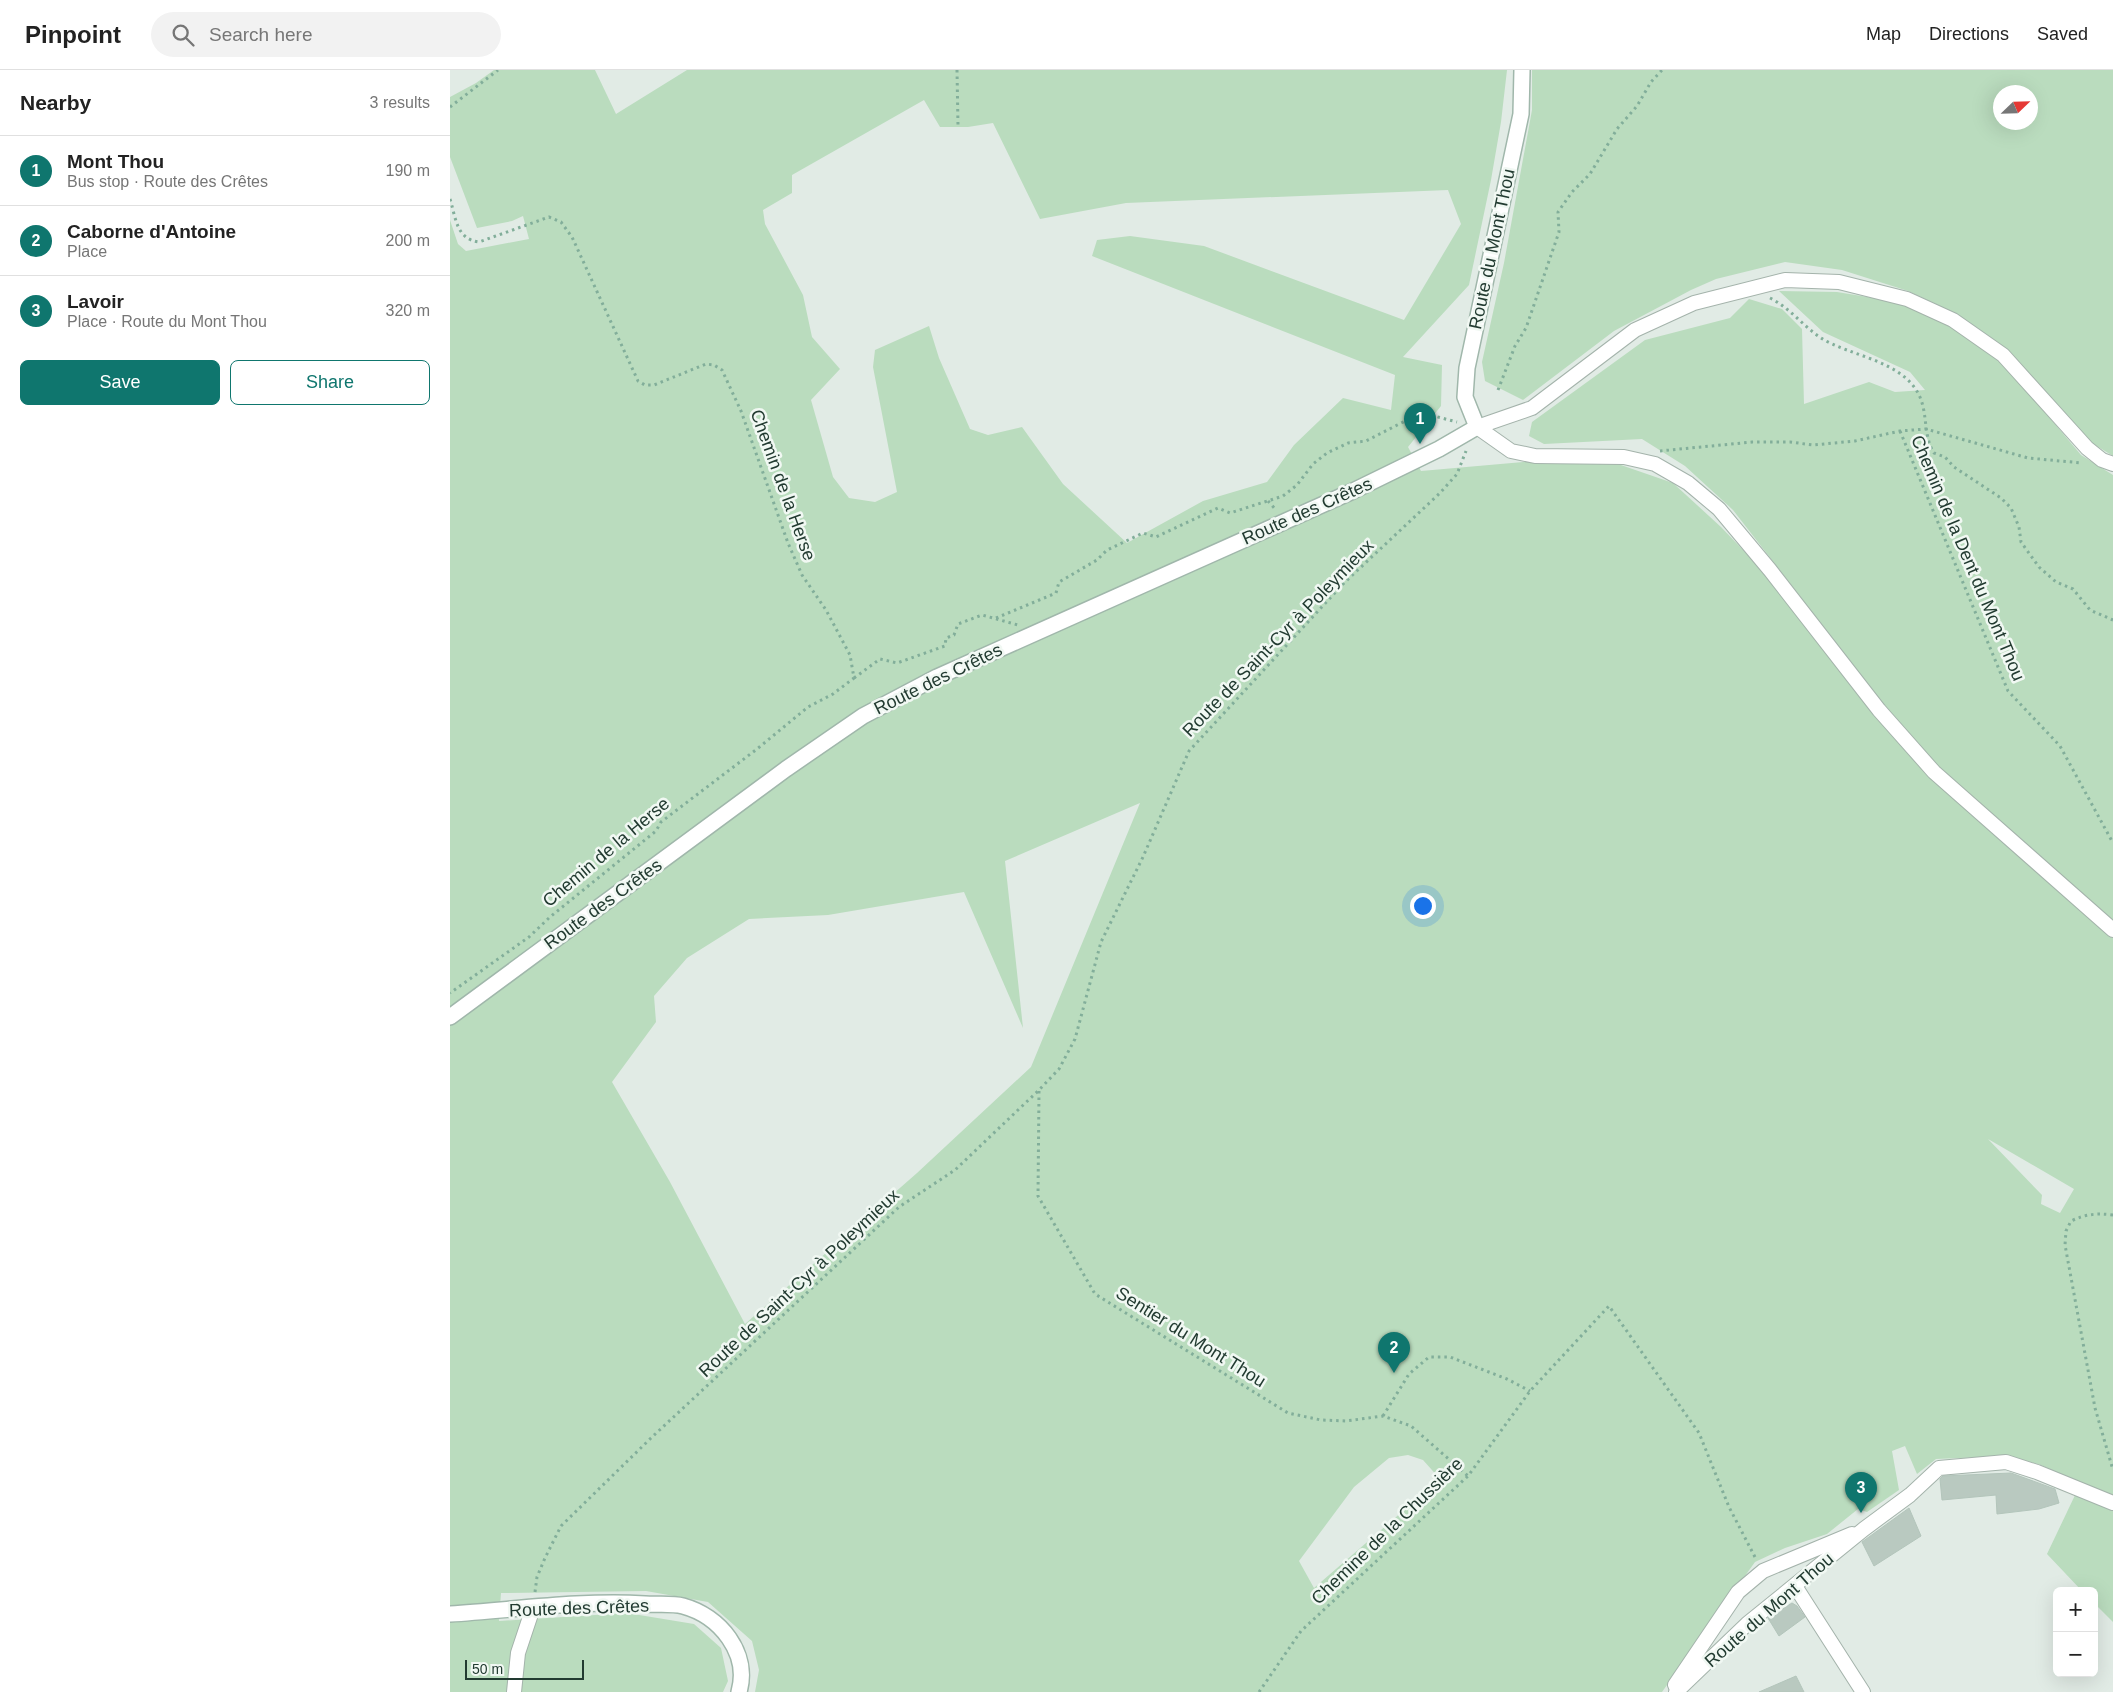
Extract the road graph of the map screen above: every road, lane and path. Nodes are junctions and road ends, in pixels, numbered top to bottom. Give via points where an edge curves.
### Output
1 (498, 70) edge
2 (957, 70) edge
3 (1522, 70) edge
4 (1662, 70) edge
5 (450, 108) edge
6 (958, 126) dead end
7 (450, 199) edge
8 (1748, 288) junction
9 (1498, 390) dead end
10 (1477, 427) junction
11 (1926, 429) junction
12 (1900, 431) junction
13 (1652, 452) dead end
14 (2085, 463) dead end
15 (2113, 464) edge
16 (996, 618) junction
17 (2113, 620) edge
18 (1038, 631) junction
19 (854, 678) junction
20 (2113, 843) edge
21 (2113, 930) edge
22 (450, 993) edge
23 (450, 1017) edge
24 (1039, 1090) junction
25 (2113, 1215) edge
26 (1530, 1391) junction
27 (1383, 1416) junction
28 (2113, 1470) edge
29 (1468, 1476) junction
30 (2113, 1503) edge
31 (1864, 1529) junction
32 (1763, 1571) junction
33 (1795, 1586) junction
34 (533, 1608) junction
35 (450, 1614) edge
36 (514, 1692) edge
37 (739, 1692) edge
38 (1259, 1692) edge
39 (1670, 1692) edge
40 (1676, 1692) edge
41 (1863, 1692) edge

1 - 5 path
2 - 6 path
3 - 10 street, Route du Mont Thou via 1521,114 1467,368 1466,397
4 - 9 path via 1617,128 1590,174 1558,212 1560,232 1526,328 1515,346
7 - 19 path, Chemin de la Herse via 461,235 468,241 479,242 549,217 560,222 572,237 638,381 654,385 706,364 722,370 742,411 788,543 802,575 850,654
8 - 10 street via 1694,303 1636,330 1532,408
8 - 11 path via 1783,305 1822,338 1879,362 1907,379 1919,394
8 - 15 street via 1785,280 1838,282 1907,299 1953,320 2003,355 2087,448
10 - 16 path via 1434,416 1424,421 1411,418 1366,441 1348,443 1313,464 1297,485 1283,496 1230,513 1218,508 1156,537 1143,533 1107,550 1098,560 1059,582 1056,593
10 - 18 street, Route des Crêtes via 1353,491
10 - 21 street via 1511,452 1536,456 1624,457 1654,464 1688,484 1719,509 1879,710 1934,772
10 - 24 path, Route de Saint-Cyr à Poleymieux via 1457,474 1344,583 1189,751 1101,942 1075,1039 1059,1069
11 - 12 path
11 - 14 path via 2028,458
11 - 17 path via 1934,454 1945,457 2011,508 2021,542 2040,567 2056,582 2073,589 2090,610
12 - 13 path via 1813,446 1752,442
12 - 20 path, Chemin de la Dent du Mont Thou via 2008,691 2060,746
16 - 18 path
16 - 19 path via 982,615 958,624 954,635 946,638 945,646 897,663 880,659
18 - 23 street, Route des Crêtes via 937,677 862,716
19 - 22 path, Chemin de la Herse via 808,707 661,822 656,831 529,937
24 - 27 path, Sentier du Mont Thou via 1038,1196 1095,1294 1288,1413 1346,1421
24 - 34 path, Route de Saint-Cyr à Poleymieux via 956,1170 899,1206 561,1526 537,1577
25 - 28 path via 2092,1214 2071,1221 2065,1245 2095,1408
26 - 27 path via 1450,1357 1429,1357 1409,1374
26 - 29 path, Chemine de la Chussière
26 - 32 path, Chemine de la Chussière via 1609,1306 1699,1434 1728,1507
27 - 29 path, Sentier du Mont Thou via 1411,1426
29 - 38 path, Chemine de la Chussière via 1301,1631
30 - 31 street, Route du Mont Thou via 2006,1462 1939,1468 1910,1495
31 - 32 street, Route du Mont Thou
31 - 33 street, Route du Mont Thou
32 - 39 street, Route du Mont Thou via 1738,1592
33 - 40 street, Route du Mont Thou via 1747,1624
33 - 41 street
34 - 35 street, Route des Crêtes
34 - 36 street via 518,1653
34 - 37 street, Route des Crêtes via 622,1603 681,1606 703,1614 720,1626 732,1641 741,1663

